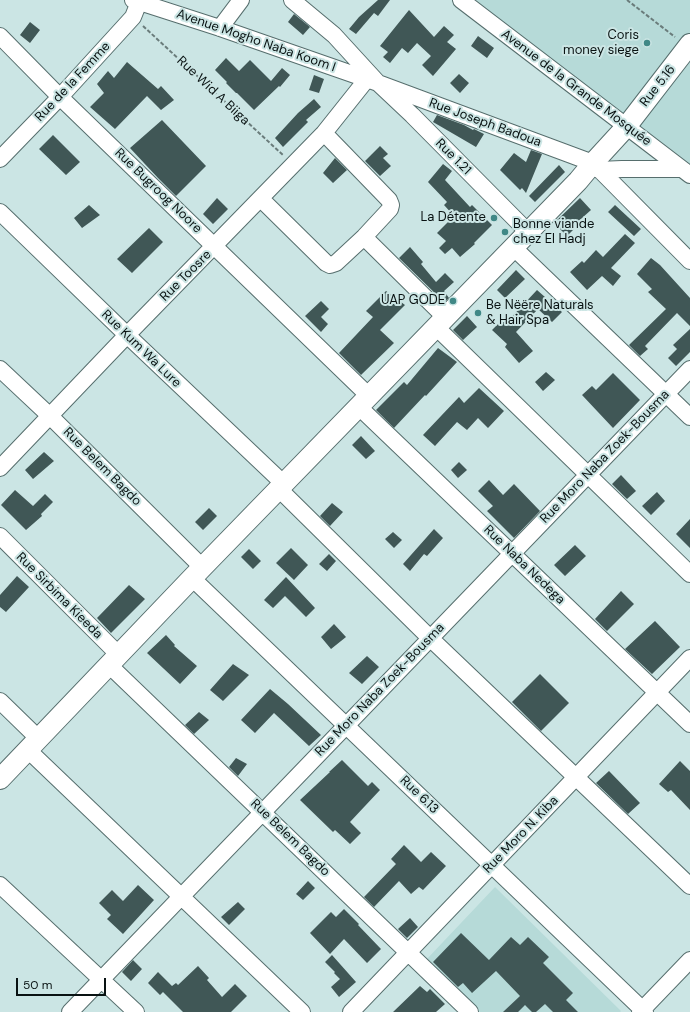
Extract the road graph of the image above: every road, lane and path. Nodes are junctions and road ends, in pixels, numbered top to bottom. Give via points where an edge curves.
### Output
1 (241, 0) edge
2 (292, 0) edge
3 (461, 0) edge
4 (627, 0) edge
5 (137, 1) edge
6 (133, 17) junction
7 (220, 28) junction
8 (0, 36) edge
9 (689, 46) edge
10 (372, 81) junction
11 (60, 97) junction
12 (626, 127) junction
13 (324, 133) junction
14 (0, 159) edge
15 (294, 165) junction
16 (596, 166) junction
17 (686, 172) edge
18 (260, 199) junction
19 (0, 212) edge
20 (528, 232) junction
21 (364, 237) junction
22 (215, 246) junction
23 (513, 247) junction
24 (690, 261) edge
25 (440, 322) junction
26 (127, 335) junction
27 (0, 369) edge
28 (690, 369) edge
29 (666, 394) junction
30 (363, 401) junction
31 (50, 416) junction
32 (690, 417) edge
33 (0, 468) edge
34 (588, 474) junction
35 (282, 487) junction
36 (0, 536) edge
37 (512, 554) junction
38 (197, 572) junction
39 (690, 574) edge
40 (430, 638) junction
41 (690, 658) edge
42 (114, 660) junction
43 (657, 692) junction
44 (0, 701) edge
45 (690, 724) edge
46 (346, 726) junction
47 (33, 744) junction
48 (576, 777) junction
49 (0, 779) edge
50 (263, 812) junction
51 (492, 865) junction
52 (0, 885) edge
53 (690, 886) edge
54 (182, 896) junction
55 (408, 952) junction
56 (690, 960) edge
57 (102, 980) junction
58 (643, 1011) edge
59 (70, 1012) edge
60 (136, 1012) edge
61 (302, 1012) edge
62 (352, 1012) edge
63 (470, 1012) edge

1 - 7 street
2 - 10 street, Rue 1.21 via 334,36
3 - 12 street, Avenue de la Grande Mosquée
4 - 9 path
5 - 6 street, Rue de la Femme
5 - 7 street, Avenue Mogho Naba Koom I
6 - 11 street, Rue de la Femme
6 - 15 path, Rue Wid A Biiga
7 - 10 street, Avenue Mogho Naba Koom I
8 - 11 street, Rue Bugroog Noore
9 - 12 main road, Rue 5.16
10 - 13 street, Rue Toosre
10 - 16 street, Rue Joseph Badoua
10 - 20 street, Rue 1.21 via 412,115
11 - 14 street, Rue de la Femme
11 - 22 street, Rue Bugroog Noore
12 - 16 main road, Rue 5.16
12 - 17 street, Avenue de la Grande Mosquée
13 - 15 street, Rue Toosre
13 - 21 street via 391,205
15 - 18 street, Rue Toosre
16 - 17 street
16 - 20 main road, Rue 5.16
16 - 24 street
18 - 21 street via 330,265 336,263
18 - 22 street, Rue Toosre
19 - 26 street, Rue Kum Wa Lure
20 - 23 main road, Rue 5.16
21 - 25 street
22 - 26 street, Rue Toosre
22 - 30 street, Rue Bugroog Noore
23 - 25 main road, Rue 5.16
23 - 29 street
25 - 30 main road, Rue 5.16
25 - 34 street
26 - 31 street, Rue Toosre
26 - 35 street, Rue Kum Wa Lure
27 - 31 street, Rue Belem Bagdo
28 - 29 street, Rue Moro Naba Zoek-Bousma
29 - 32 street
29 - 34 street, Rue Moro Naba Zoek-Bousma
30 - 35 main road, Rue 5.16
30 - 37 street, Rue Naba Nedega
31 - 33 street, Rue Toosre
31 - 38 street, Rue Belem Bagdo
34 - 37 street, Rue Moro Naba Zoek-Bousma
34 - 39 street
35 - 38 main road, Rue 5.16
35 - 40 street, Rue Kum Wa Lure
36 - 42 street, Rue Sirbima Kieeda
37 - 40 street, Rue Moro Naba Zoek-Bousma
37 - 43 street, Rue Naba Nedega
38 - 42 main road, Rue 5.16
38 - 46 street, Rue 6.13
40 - 46 street, Rue Moro Naba Zoek-Bousma
40 - 48 street, Rue Kum Wa Lure
41 - 43 street, Rue Moro N. Kiba
42 - 47 main road, Rue 5.16
42 - 50 street, Rue Belem Bagdo
43 - 45 street, Rue Naba Nedega
43 - 48 street, Rue Moro N. Kiba
44 - 47 street
46 - 50 street, Rue Moro Naba Zoek-Bousma
46 - 51 street, Rue 6.13
47 - 49 main road, Rue 5.16
47 - 54 street
48 - 51 street, Rue Moro N. Kiba
48 - 53 street, Rue Kum Wa Lure
50 - 54 street, Rue Moro Naba Zoek-Bousma
50 - 55 street, Rue Belem Bagdo
51 - 55 street, Rue Moro N. Kiba
51 - 58 street, Rue 6.13
52 - 57 street
54 - 57 street, Rue Moro Naba Zoek-Bousma
54 - 61 street
55 - 62 street, Rue Moro N. Kiba
55 - 63 street, Rue Belem Bagdo
56 - 58 street
57 - 59 street, Rue Moro Naba Zoek-Bousma
57 - 60 street

